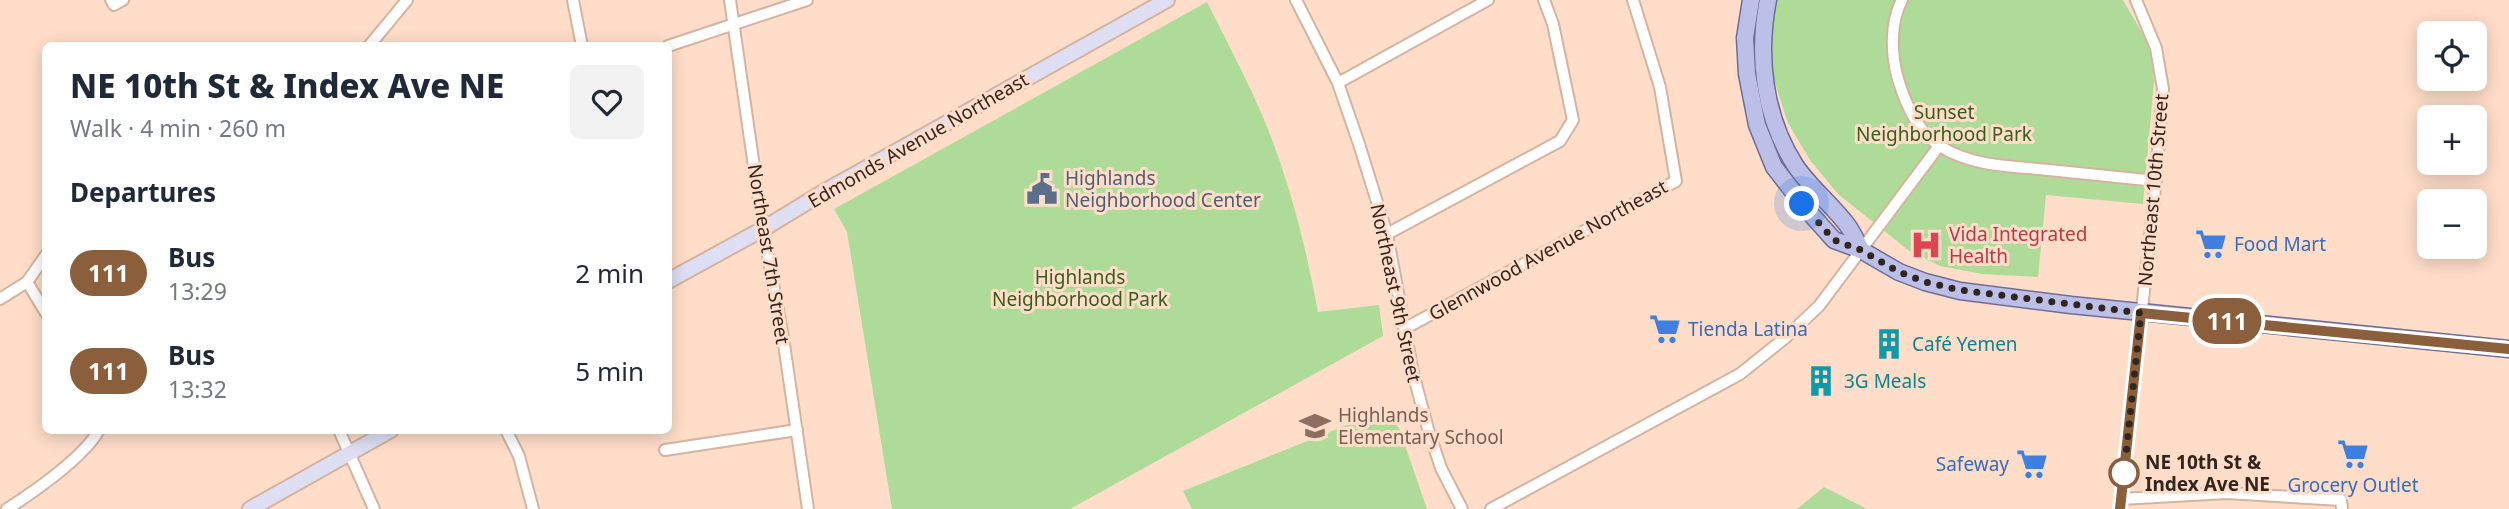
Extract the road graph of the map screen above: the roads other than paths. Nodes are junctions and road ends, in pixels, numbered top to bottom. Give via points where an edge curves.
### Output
1 (407, 0) edge
2 (573, 0) edge
3 (730, 0) edge
4 (807, 0) edge
5 (1167, 0) edge
6 (1296, 0) edge
7 (1488, 0) edge
8 (1544, 0) edge
9 (1633, 0) edge
10 (1751, 0) edge
11 (1768, 0) edge
12 (1902, 0) edge
13 (2136, 0) edge
14 (734, 25) junction
15 (372, 42) edge
16 (581, 42) edge
17 (672, 45) edge
18 (1338, 83) junction
19 (1752, 104) junction
20 (1939, 146) junction
21 (1787, 151) junction
22 (2156, 181) junction
23 (763, 229) junction
24 (1387, 234) junction
25 (1861, 250) junction
26 (42, 261) edge
27 (672, 279) edge
28 (27, 282) junction
29 (0, 299) edge
30 (42, 306) edge
31 (2141, 313) junction
32 (1404, 329) junction
33 (2509, 349) edge
34 (797, 430) junction
35 (97, 434) edge
36 (341, 434) edge
37 (384, 434) edge
38 (508, 434) edge
39 (665, 450) dead end
40 (350, 453) junction
41 (2121, 504) edge
42 (2341, 505) edge
43 (7, 509) edge
44 (250, 509) edge
45 (374, 509) edge
46 (533, 509) edge
47 (808, 509) edge
48 (1462, 509) edge
49 (1492, 509) edge

1 - 15 street
2 - 16 street
3 - 14 street, Northeast 7th Street
4 - 14 street
5 - 23 street, Edmonds Avenue Northeast
6 - 18 street, Northeast 9th Street
7 - 18 street
8 - 24 street via 1573,120 1560,141
9 - 32 street, Glennwood Avenue Northeast via 1660,87 1676,181
10 - 19 main road via 1745,38
11 - 21 main road via 1763,73
12 - 20 street via 1896,10 1894,66 1912,114
13 - 22 street, Northeast 10th Street via 2156,48 2163,89
14 - 17 street
14 - 23 street, Northeast 7th Street
18 - 24 street, Northeast 9th Street
19 - 21 main road via 1762,111 1778,144
19 - 25 main road via 1780,177 1834,240
20 - 22 street via 1978,163
20 - 25 street
21 - 25 main road via 1849,227
22 - 31 street, Northeast 10th Street
23 - 27 street, Edmonds Avenue Northeast
23 - 34 street, Northeast 7th Street
24 - 32 street, Northeast 9th Street
25 - 31 main road via 1912,277 1960,290
25 - 49 street via 1819,306 1740,374
26 - 28 street
28 - 29 street
28 - 30 street
31 - 33 main road
31 - 41 street, Northeast 10th Street
32 - 48 street, Northeast 9th Street via 1428,429
34 - 39 street
34 - 47 street, Northeast 7th Street
35 - 43 street via 91,444
36 - 40 street
37 - 40 street
38 - 46 street
40 - 44 street
40 - 45 street
41 - 42 street via 2227,493

